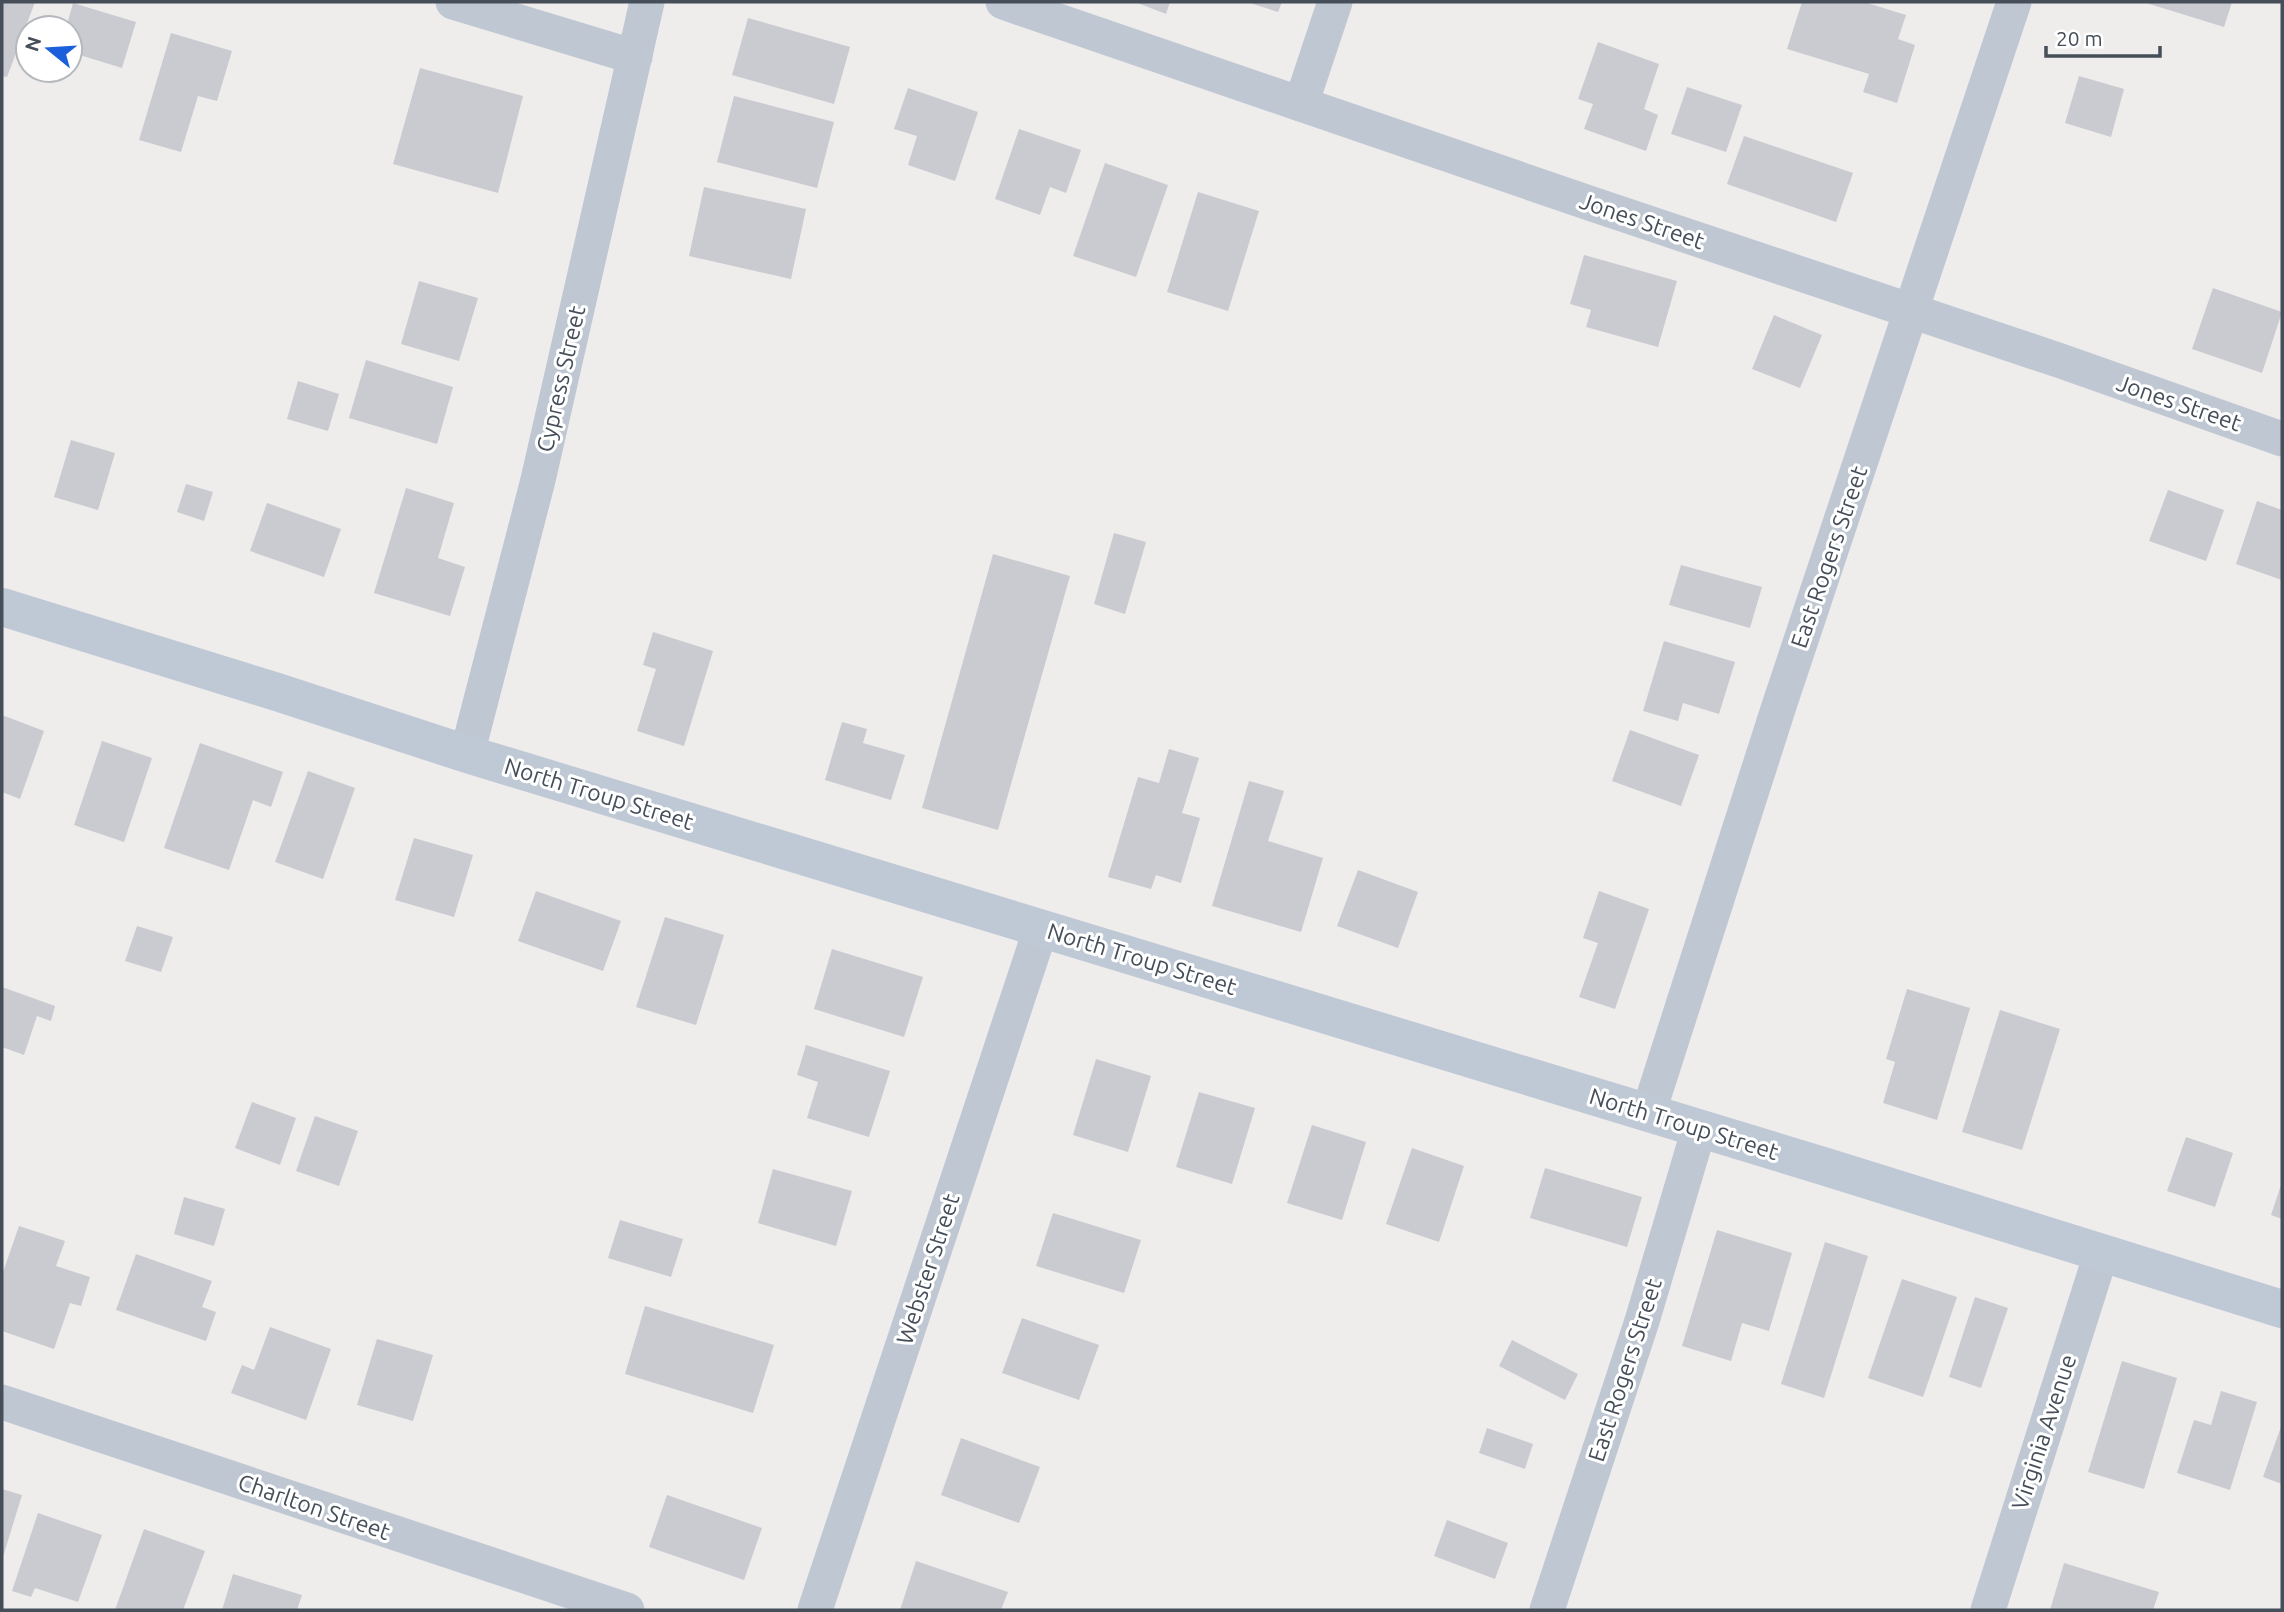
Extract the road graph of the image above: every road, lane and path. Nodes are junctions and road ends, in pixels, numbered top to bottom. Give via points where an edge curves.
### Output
1 (453, 2) edge
2 (648, 2) edge
3 (1003, 2) edge
4 (1335, 2) edge
5 (2014, 2) edge
6 (635, 57) junction
7 (1301, 104) junction
8 (1911, 311) junction
9 (2282, 439) edge
10 (2, 607) edge
11 (467, 754) junction
12 (1041, 928) junction
13 (1648, 1114) junction
14 (1699, 1129) junction
15 (2101, 1254) junction
16 (2282, 1309) edge
17 (2, 1402) edge
18 (627, 1610) edge
19 (815, 1610) edge
20 (1547, 1610) edge
21 (1988, 1610) edge

1 - 6 street
2 - 6 street, Cypress Street
3 - 7 street, Jones Street
4 - 7 street
5 - 8 street, East Rogers Street
6 - 11 street, Cypress Street via 538,480
7 - 8 street, Jones Street
8 - 9 street, Jones Street
8 - 13 street, East Rogers Street
10 - 11 street, North Troup Street
11 - 12 street, North Troup Street
12 - 13 street, North Troup Street
12 - 19 street, Webster Street
13 - 14 street, North Troup Street
14 - 15 street, North Troup Street
14 - 20 street, East Rogers Street via 1642,1321
15 - 16 street, North Troup Street
15 - 21 street, Virginia Avenue
17 - 18 street, Charlton Street

